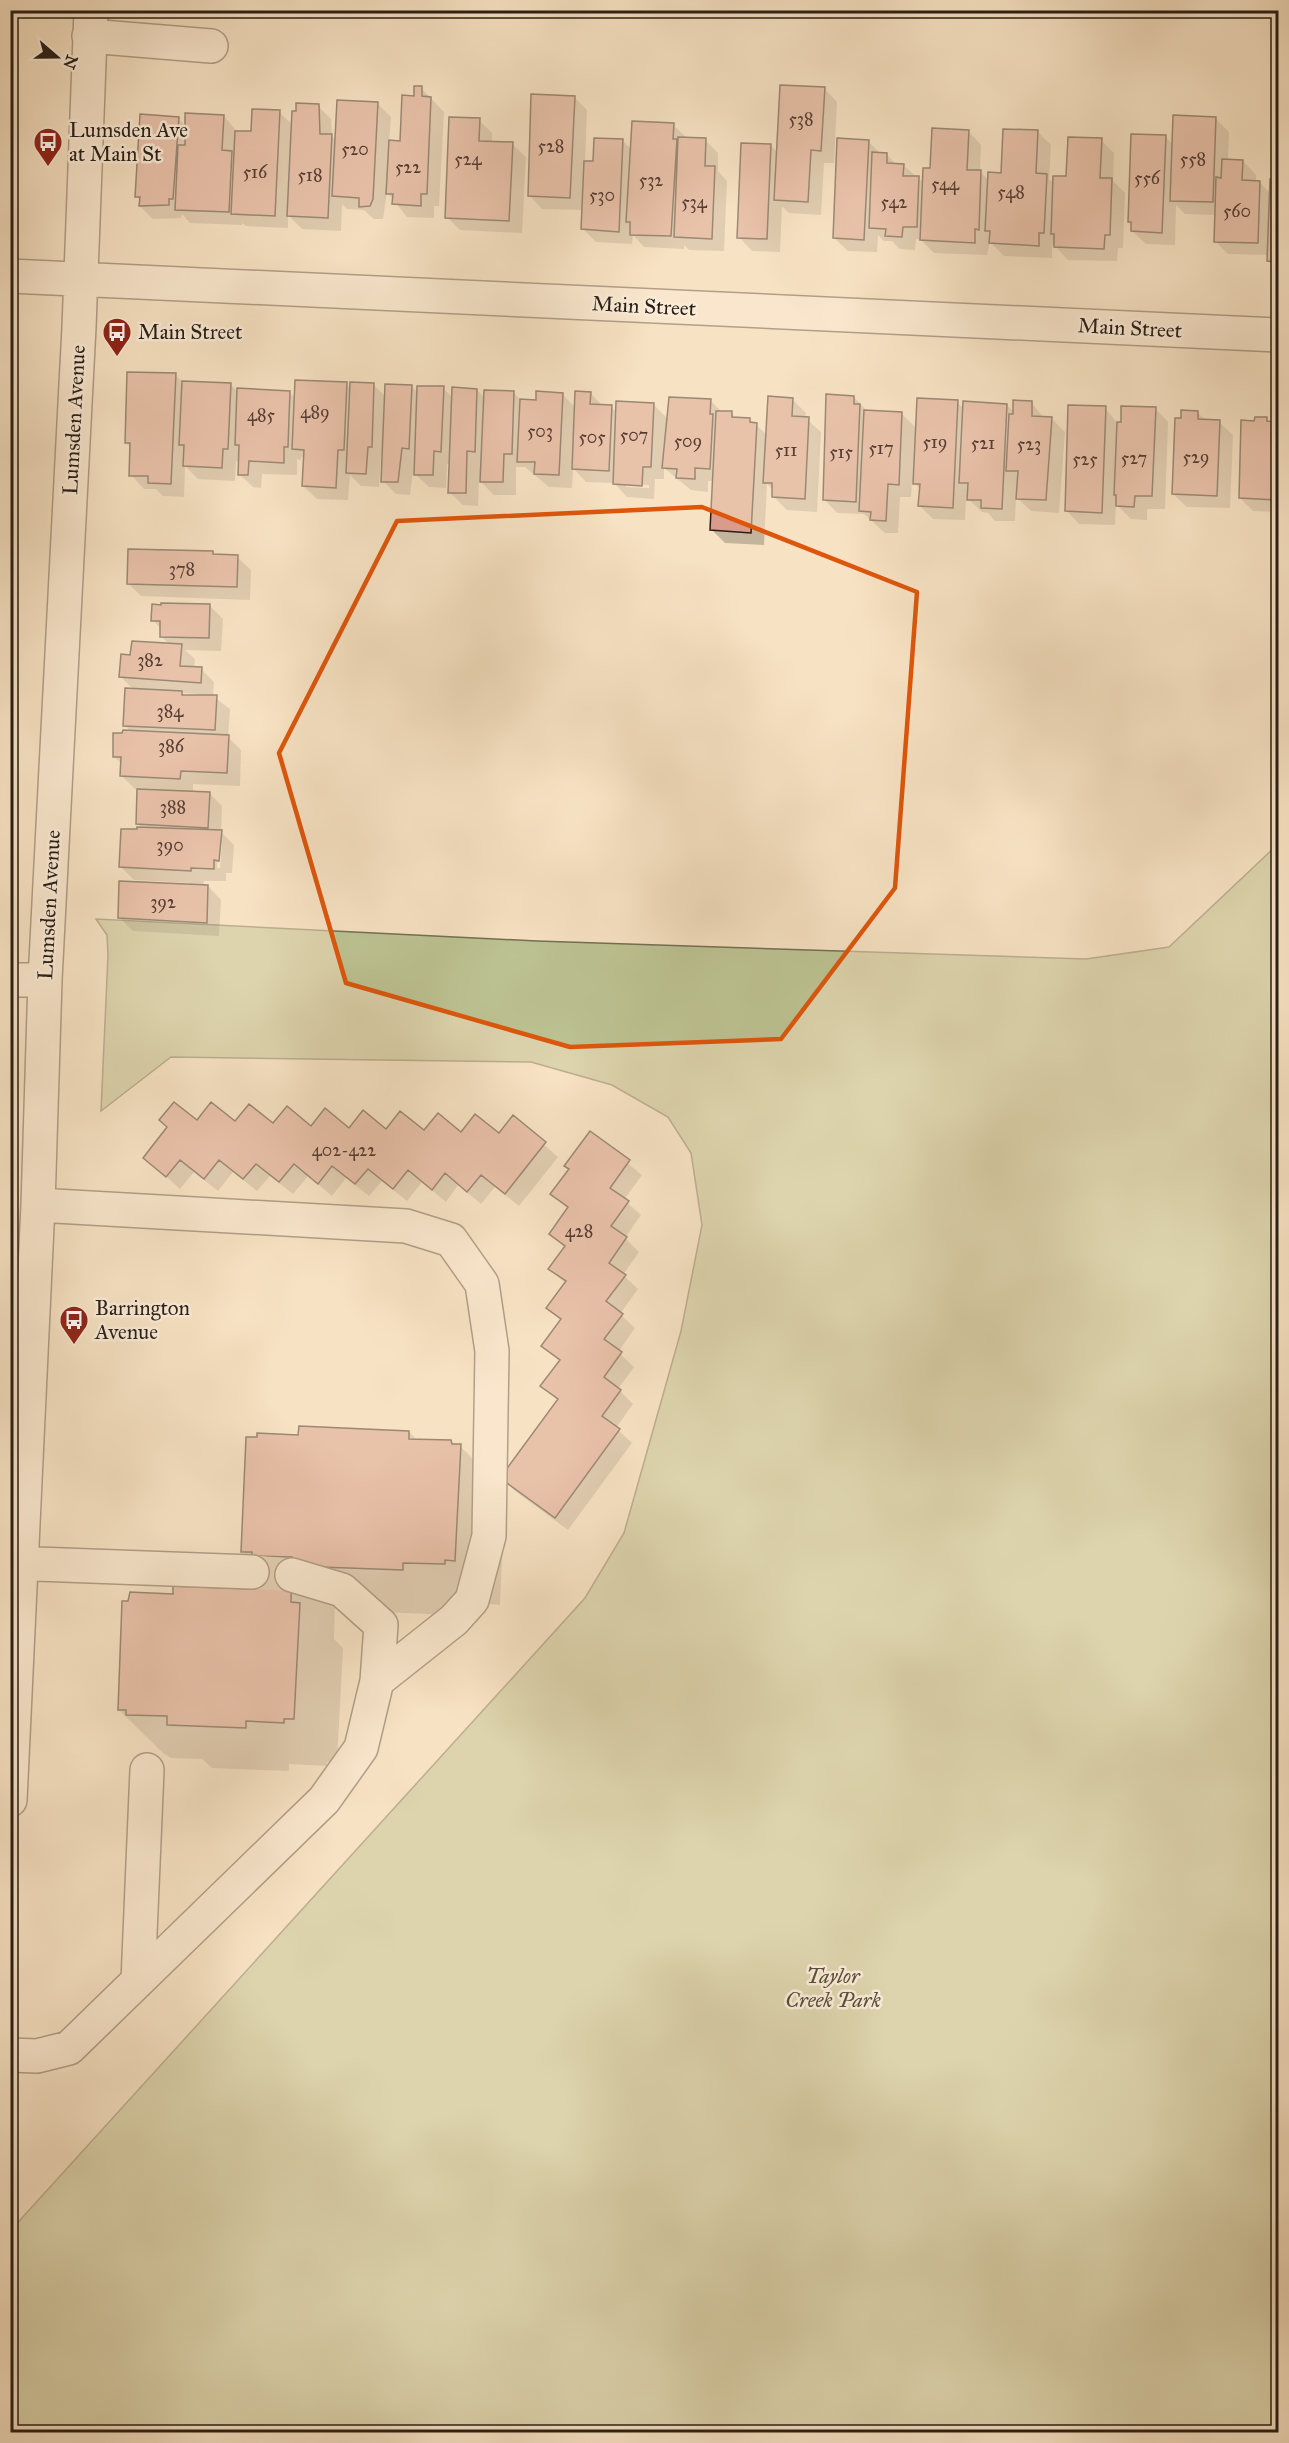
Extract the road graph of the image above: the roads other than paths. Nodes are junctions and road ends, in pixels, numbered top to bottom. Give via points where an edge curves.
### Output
1 (90, 23) edge
2 (211, 46) dead end
3 (10, 276) edge
4 (81, 279) junction
5 (1278, 335) edge
6 (10, 980) edge
7 (45, 980) junction
8 (38, 1205) junction
9 (15, 1563) edge
10 (252, 1572) tunnel mouth
11 (292, 1575) tunnel mouth
12 (377, 1681) junction
13 (147, 1770) dead end
14 (10, 1800) edge
15 (138, 1981) junction
16 (10, 2055) edge

1 - 2 street
1 - 4 street, Lumsden Avenue
3 - 4 street, Main Street
4 - 5 street, Main Street
4 - 7 street, Lumsden Avenue
6 - 7 street
7 - 8 street, Lumsden Avenue
8 - 9 street, Lumsden Avenue
8 - 12 street via 406,1226 450,1240 482,1284 492,1351 489,1536 472,1600 454,1620
9 - 10 street
9 - 14 street, Lumsden Avenue
11 - 12 street via 342,1590 381,1625
12 - 15 street via 361,1748 324,1800
13 - 15 street
15 - 16 street via 69,2049

